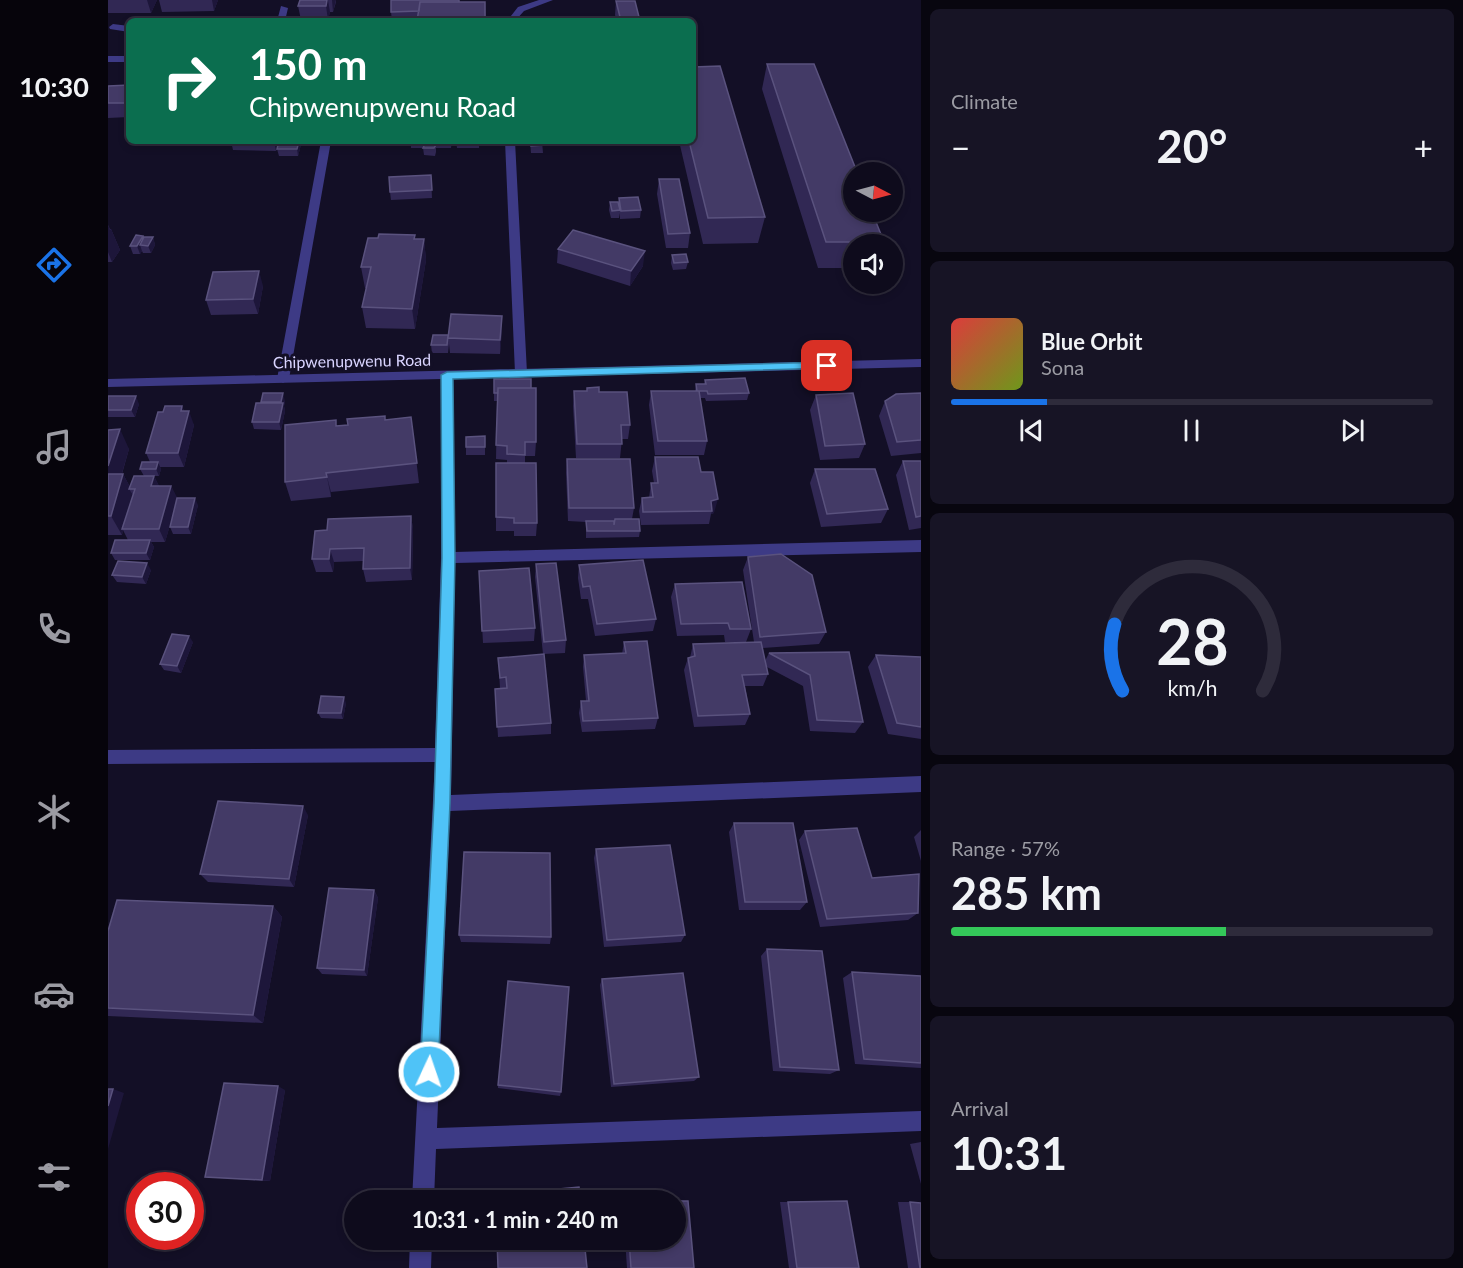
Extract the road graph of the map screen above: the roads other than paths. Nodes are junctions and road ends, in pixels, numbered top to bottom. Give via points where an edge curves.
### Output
1 (549, 0) edge
2 (284, 8) dead end
3 (282, 18) edge
4 (512, 18) edge
5 (113, 27) dead end
6 (126, 29) edge
7 (108, 58) edge
8 (126, 58) edge
9 (325, 144) edge
10 (510, 144) edge
11 (921, 363) edge
12 (521, 373) junction
13 (447, 375) junction
14 (283, 379) junction
15 (108, 382) edge
16 (921, 546) edge
17 (448, 558) junction
18 (442, 755) junction
19 (108, 757) edge
20 (921, 784) edge
21 (442, 803) junction
22 (921, 1121) edge
23 (426, 1139) junction
24 (423, 1190) edge
25 (421, 1250) edge
26 (420, 1268) edge

1 - 4 street via 524,7
2 - 3 street
5 - 6 street
7 - 8 street
9 - 14 street
10 - 12 street
11 - 12 street, Chipwenupwenu Road
12 - 13 street, Chipwenupwenu Road
13 - 14 street, Chipwenupwenu Road
13 - 17 street
14 - 15 street, Chipwenupwenu Road
16 - 17 street
17 - 18 street
18 - 19 street
18 - 21 street
20 - 21 street
21 - 23 street
22 - 23 street
23 - 24 street
25 - 26 street

